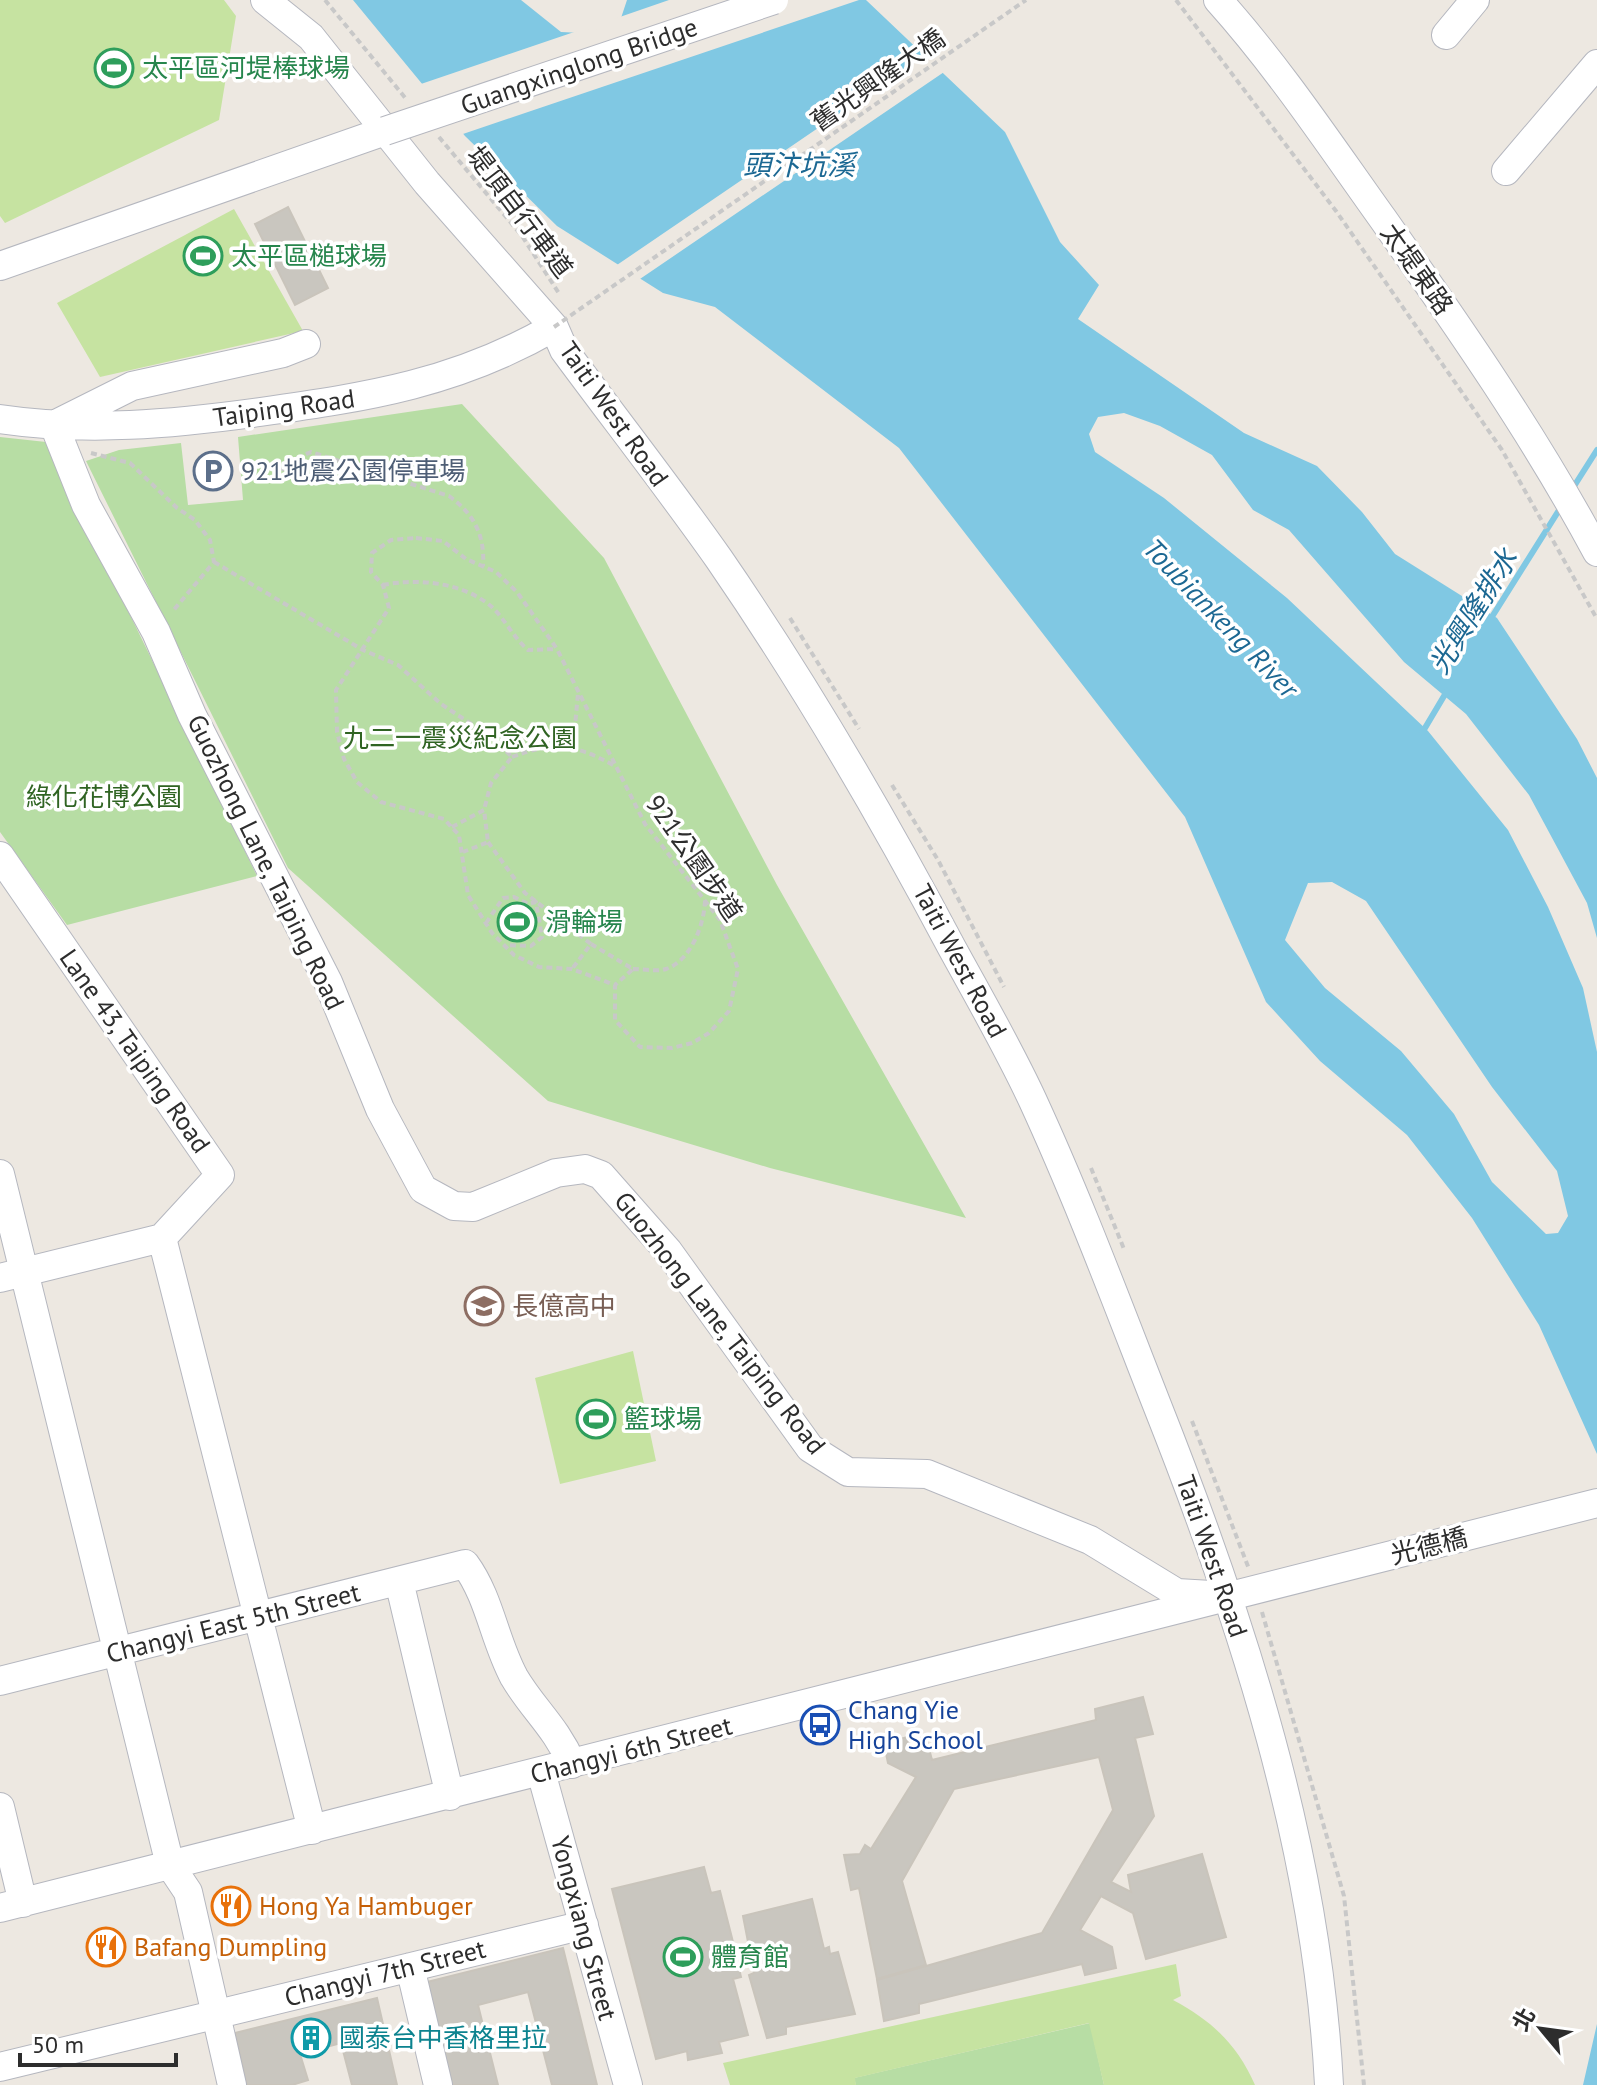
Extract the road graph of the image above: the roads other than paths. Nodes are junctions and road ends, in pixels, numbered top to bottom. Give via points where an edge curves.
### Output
1 (265, 0) edge
2 (774, 0) edge
3 (1218, 0) edge
4 (1475, 0) edge
5 (1446, 35) dead end
6 (1597, 64) edge
7 (385, 131) junction
8 (1506, 171) dead end
9 (0, 266) edge
10 (564, 322) junction
11 (306, 344) dead end
12 (0, 419) edge
13 (58, 435) junction
14 (1597, 552) edge
15 (0, 856) edge
16 (0, 1174) edge
17 (162, 1238) junction
18 (12, 1275) edge
19 (1597, 1503) edge
20 (399, 1581) junction
21 (1261, 1589) joint
22 (1228, 1596) junction
23 (259, 1616) junction
24 (118, 1652) junction
25 (0, 1681) edge
26 (572, 1764) junction
27 (541, 1772) junction
28 (450, 1796) junction
29 (0, 1807) edge
30 (312, 1830) junction
31 (170, 1865) junction
32 (12, 1906) edge
33 (584, 1925) junction
34 (410, 1967) junction
35 (216, 2014) junction
36 (10, 2072) edge
37 (232, 2085) edge
38 (438, 2085) edge
39 (628, 2085) edge
40 (1329, 2085) edge

1 - 7 street, Taiti West Road via 311,37
2 - 7 street, Guangxinglong Bridge, bridge
3 - 14 street, 太堤東路 via 1303,106 1427,281 1575,509
4 - 5 street
6 - 8 street
7 - 9 street
7 - 10 street, Taiti West Road
10 - 13 street, Taiping Road via 515,350 460,372 371,397
10 - 22 street, Taiti West Road via 564,350 716,556 857,772 992,1019 1087,1226
11 - 13 street via 132,386
12 - 13 street, Taiping Road
13 - 22 street, Guozhong Lane, Taiping Road via 86,505 156,632 328,982 380,1109 423,1189 454,1206 473,1207 556,1173 585,1169 601,1175 668,1251 810,1448 832,1464 848,1472 927,1474 1090,1540 1177,1593
15 - 17 street, Lane 43, Taiping Road via 220,1175
16 - 18 street
17 - 18 street
17 - 23 street
18 - 24 street
19 - 21 street, 光德橋
20 - 23 street, Changyi East 5th Street
20 - 26 street, Changyi East 5th Street via 465,1564 486,1601 514,1677 560,1736
20 - 28 street
21 - 22 street, Changyi 6th Street
22 - 26 street, Changyi 6th Street
22 - 40 street, Taiti West Road via 1303,1871 1321,1978
23 - 24 street, Changyi East 5th Street
23 - 30 street
24 - 25 street, Changyi East 5th Street
24 - 31 street
26 - 27 street, Changyi 6th Street
27 - 28 street, Changyi 6th Street
27 - 33 street, Yongxiang Street
28 - 30 street, Changyi 6th Street
29 - 32 street
30 - 31 street, Changyi 6th Street
31 - 32 street, Changyi 6th Street
31 - 35 street via 188,1892
33 - 34 street, Changyi 7th Street
33 - 39 street, Yongxiang Street
34 - 35 street, Changyi 7th Street
34 - 38 street
35 - 36 street, Changyi 7th Street
35 - 37 street

